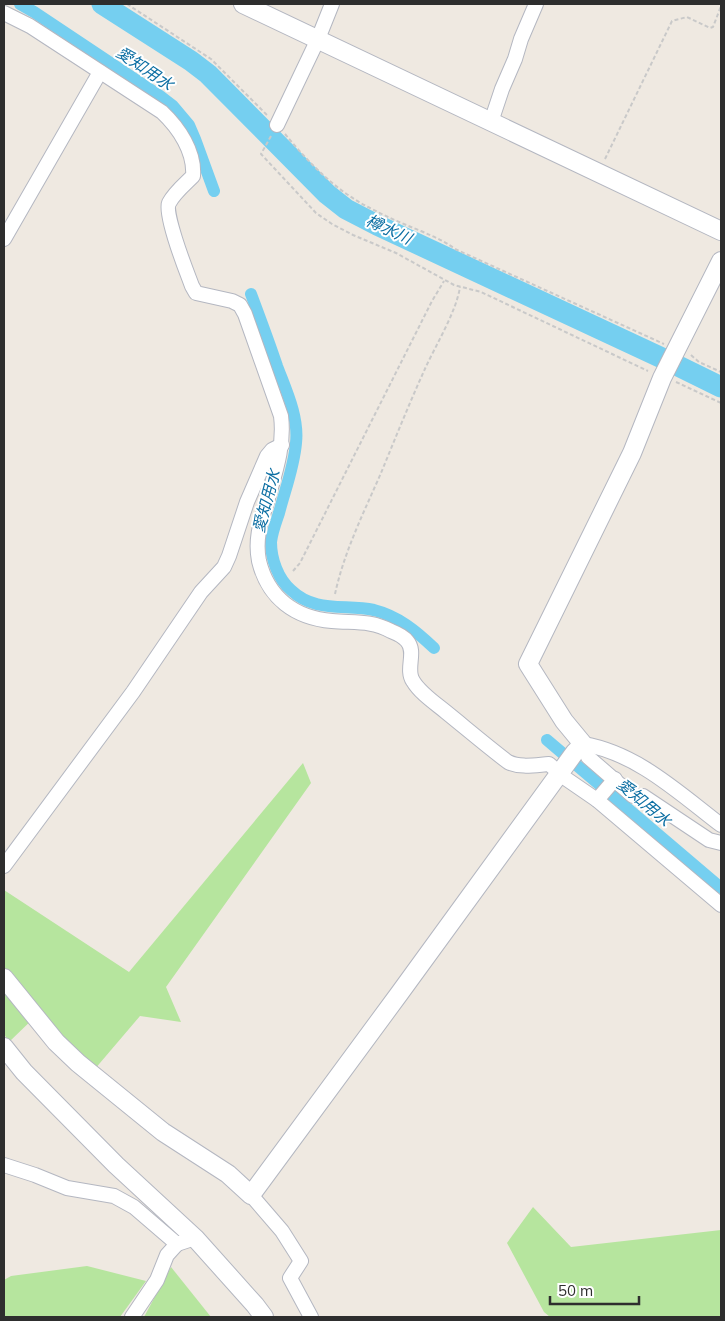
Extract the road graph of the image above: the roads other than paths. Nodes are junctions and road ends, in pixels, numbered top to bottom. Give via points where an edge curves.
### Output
1 (243, 4) edge
2 (332, 4) edge
3 (536, 4) edge
4 (4, 13) edge
5 (318, 39) junction
6 (100, 72) junction
7 (491, 122) junction
8 (277, 125) road end
9 (721, 230) edge
10 (4, 240) edge
11 (721, 261) edge
12 (282, 445) junction
13 (579, 748) junction
14 (560, 772) junction
15 (615, 779) junction
16 (597, 800) junction
17 (721, 825) edge
18 (721, 844) edge
19 (4, 866) edge
20 (721, 905) edge
21 (4, 978) edge
22 (4, 1047) edge
23 (4, 1165) edge
24 (251, 1195) junction
25 (195, 1238) junction
26 (178, 1244) junction
27 (132, 1317) edge
28 (264, 1317) edge
29 (311, 1317) edge

1 - 5 street
2 - 5 street
3 - 7 street
4 - 6 street via 30,26
5 - 7 street
5 - 8 street
6 - 10 street
6 - 12 street via 162,112 184,140 193,176 168,204 170,223 196,293 240,305 245,314 281,416
7 - 9 street
11 - 13 street via 662,378 632,453 528,664
12 - 14 street via 257,545 263,574 276,595 287,606 312,618 375,624 391,631 407,641 411,648 409,671 412,681 421,691 508,762 521,766 549,764
12 - 19 street via 267,456 224,567 201,592 133,692
13 - 14 street
13 - 15 street
13 - 17 street via 596,746 650,771
14 - 16 street
14 - 24 street
15 - 16 street
15 - 18 street via 633,796 643,796 709,840
16 - 20 street
21 - 24 street via 78,1064 164,1132 228,1174
22 - 25 street via 24,1072 116,1165
23 - 26 street via 67,1188 114,1196 134,1207
24 - 29 street via 282,1231 301,1261 290,1278
25 - 26 street
25 - 28 street
26 - 27 street via 167,1255 157,1280

